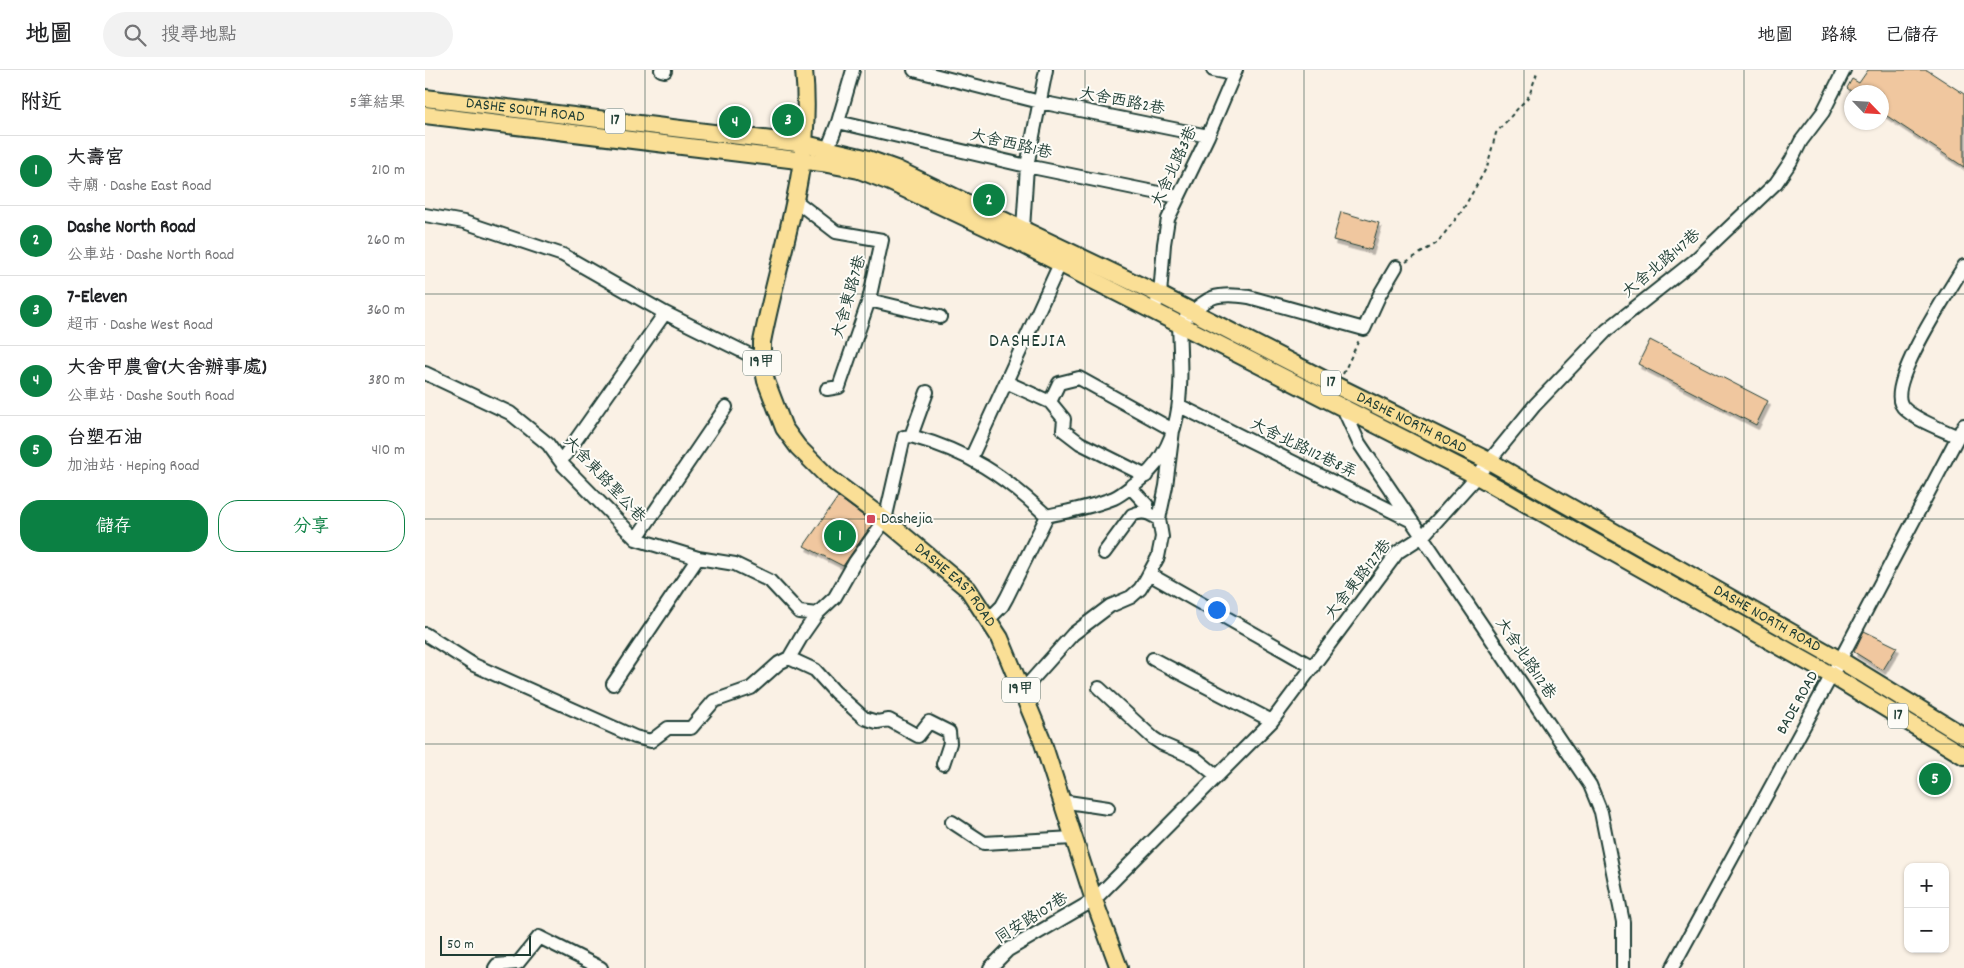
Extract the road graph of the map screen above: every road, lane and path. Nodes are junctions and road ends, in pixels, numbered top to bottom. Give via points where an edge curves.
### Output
1 (804, 70) edge
2 (853, 70) edge
3 (914, 70) edge
4 (1046, 70) edge
5 (1213, 70) edge
6 (1538, 70) edge
7 (1844, 70) edge
8 (1235, 72) edge
9 (425, 98) edge
10 (1040, 102) junction
11 (425, 116) edge
12 (838, 122) junction
13 (1208, 136) junction
14 (804, 152) junction
15 (825, 156) junction
16 (1027, 166) junction
17 (1178, 197) junction
18 (796, 201) junction
19 (426, 218) edge
20 (1021, 236) junction
21 (1063, 257) junction
22 (1964, 266) edge
23 (1396, 267) joint
24 (1160, 295) junction
25 (869, 300) junction
26 (1153, 311) junction
27 (1193, 312) junction
28 (665, 313) junction
29 (940, 317) dead end
30 (1179, 324) junction
31 (1364, 329) junction
32 (761, 361) junction
33 (425, 373) edge
34 (1006, 382) junction
35 (1337, 386) junction
36 (827, 390) dead end
37 (927, 392) dead end
38 (1353, 394) junction
39 (1050, 402) junction
40 (1180, 406) junction
41 (726, 407) dead end
42 (1343, 408) junction
43 (1962, 428) edge
44 (1173, 430) junction
45 (911, 436) junction
46 (971, 458) junction
47 (561, 461) junction
48 (1483, 469) junction
49 (1146, 476) junction
50 (1130, 487) junction
51 (1147, 512) junction
52 (1047, 516) junction
53 (1159, 519) junction
54 (885, 520) junction
55 (1413, 521) junction
56 (1423, 536) junction
57 (636, 539) junction
58 (1104, 553) dead end
59 (698, 558) junction
60 (1149, 574) junction
61 (817, 614) junction
62 (989, 619) junction
63 (425, 634) edge
64 (789, 658) junction
65 (1153, 659) dead end
66 (1839, 660) junction
67 (1313, 667) junction
68 (1831, 675) junction
69 (613, 684) dead end
70 (1099, 688) dead end
71 (1021, 691) junction
72 (1272, 721) junction
73 (1964, 736) edge
74 (1964, 756) edge
75 (943, 764) dead end
76 (1217, 776) junction
77 (1061, 801) junction
78 (1108, 808) dead end
79 (952, 822) dead end
80 (1073, 838) junction
81 (1094, 900) junction
82 (495, 968) edge
83 (601, 968) edge
84 (990, 968) edge
85 (1119, 968) edge
86 (1623, 968) edge
87 (1672, 968) edge

1 - 14 main road, 19甲 via 807,99
2 - 12 street
3 - 10 street, 大舍西路2巷
4 - 10 street
5 - 8 street
6 - 23 path via 1529,96 1496,133 1487,167 1462,211 1437,243
7 - 48 street, 大舍北路147巷 via 1823,112 1776,183 1694,261 1607,330 1535,405
8 - 13 street, 大舍北路3巷
9 - 14 main road, DASHE SOUTH ROAD / 17
10 - 13 street, 大舍西路2巷
10 - 16 street
11 - 14 main road, DASHE SOUTH ROAD / 17
12 - 15 street
12 - 16 street, 大舍西路1巷
13 - 17 street, 大舍北路3巷
14 - 15 main road, DASHE NORTH ROAD / 17
14 - 18 main road, DASHE EAST ROAD / 19甲
15 - 20 main road, DASHE NORTH ROAD / 17
16 - 17 street, 大舍西路1巷
16 - 20 street
17 - 24 street, 大舍北路3巷 via 1168,219 1163,244
18 - 25 street, 大舍東路7巷 via 836,232 882,240
18 - 32 main road, DASHE EAST ROAD / 19甲 via 766,322
19 - 28 street via 465,222 563,254
20 - 21 main road, DASHE NORTH ROAD / 17
21 - 24 main road, DASHE NORTH ROAD / 17
21 - 26 main road, DASHE NORTH ROAD / 17
21 - 34 street
22 - 43 street via 1910,359 1899,392 1901,404 1910,413
23 - 31 street via 1379,294
24 - 26 street, 大舍北路3巷
24 - 27 main road, DASHE NORTH ROAD / 17
25 - 29 street
25 - 36 street, 大舍東路7巷 via 839,387
26 - 30 main road, DASHE NORTH ROAD / 17
27 - 30 street
27 - 31 street via 1208,299 1229,294
27 - 35 main road, DASHE NORTH ROAD / 17
28 - 32 street
28 - 47 street
30 - 40 street
30 - 42 main road, DASHE NORTH ROAD / 17
31 - 35 path
32 - 54 main road, DASHE EAST ROAD / 19甲 via 784,428 798,447 829,478
33 - 47 street, 大舍東路聖公巷 via 510,413 548,444
34 - 39 street
34 - 46 street
35 - 38 main road, DASHE NORTH ROAD / 17
37 - 45 street
38 - 42 street
38 - 48 main road, DASHE NORTH ROAD / 17
39 - 44 street via 1059,383 1079,378
39 - 49 street via 1064,419 1063,430 1080,443
40 - 44 street
40 - 55 street, 大舍北路112巷8弄
41 - 57 street
42 - 48 main road, DASHE NORTH ROAD / 17
42 - 55 street, 大舍北路112巷 via 1359,443
43 - 66 street, BADE ROAD
44 - 49 street via 1160,460
44 - 53 street via 1167,486
45 - 46 street
45 - 54 street via 905,436
46 - 52 street via 1020,490
47 - 57 street, 大舍東路聖公巷
48 - 56 street, 大舍東路127巷
48 - 66 main road, DASHE NORTH ROAD / 17
48 - 68 main road, DASHE NORTH ROAD / 17
49 - 50 street
50 - 51 street via 1147,505
50 - 52 street via 1116,497 1089,507
51 - 53 street
51 - 58 street via 1132,515
52 - 62 street via 1002,606
53 - 60 street via 1158,557
54 - 61 street via 835,597
54 - 62 main road, DASHE EAST ROAD / 19甲 via 968,589
55 - 56 street, 大舍北路112巷
56 - 67 street, 大舍東路127巷 via 1398,552
56 - 86 street, 大舍北路112巷 via 1590,785 1601,812 1623,922
57 - 59 street, 大舍東路聖公巷
59 - 61 street, 大舍東路聖公巷 via 735,564 770,581 799,612
59 - 69 street
60 - 67 street
60 - 71 street via 1131,597 1110,606 1073,634
61 - 64 street
62 - 71 main road, DASHE EAST ROAD / 19甲
63 - 64 street via 474,665 635,738 651,741 668,728 691,728 714,701 751,688
64 - 75 street via 815,670 864,718 877,722 889,720 918,736 929,722 949,732 950,743
65 - 72 street
66 - 68 street, BADE ROAD
66 - 73 main road, 17
67 - 72 street, 大舍東路127巷
68 - 74 main road, 17
68 - 87 street, BADE ROAD
70 - 76 street via 1153,738 1195,758
71 - 77 main road, DASHE EAST ROAD / 19甲 via 1041,737
72 - 76 street, 大舍東路127巷
76 - 81 street, 大舍東路127巷
77 - 78 street
77 - 80 main road, DASHE EAST ROAD / 19甲
79 - 80 street via 984,843
80 - 81 main road, DASHE EAST ROAD / 19甲
81 - 84 street, 同安路107巷 via 1008,950
81 - 85 main road, DASHE EAST ROAD / 19甲
82 - 83 street via 517,963 539,937

